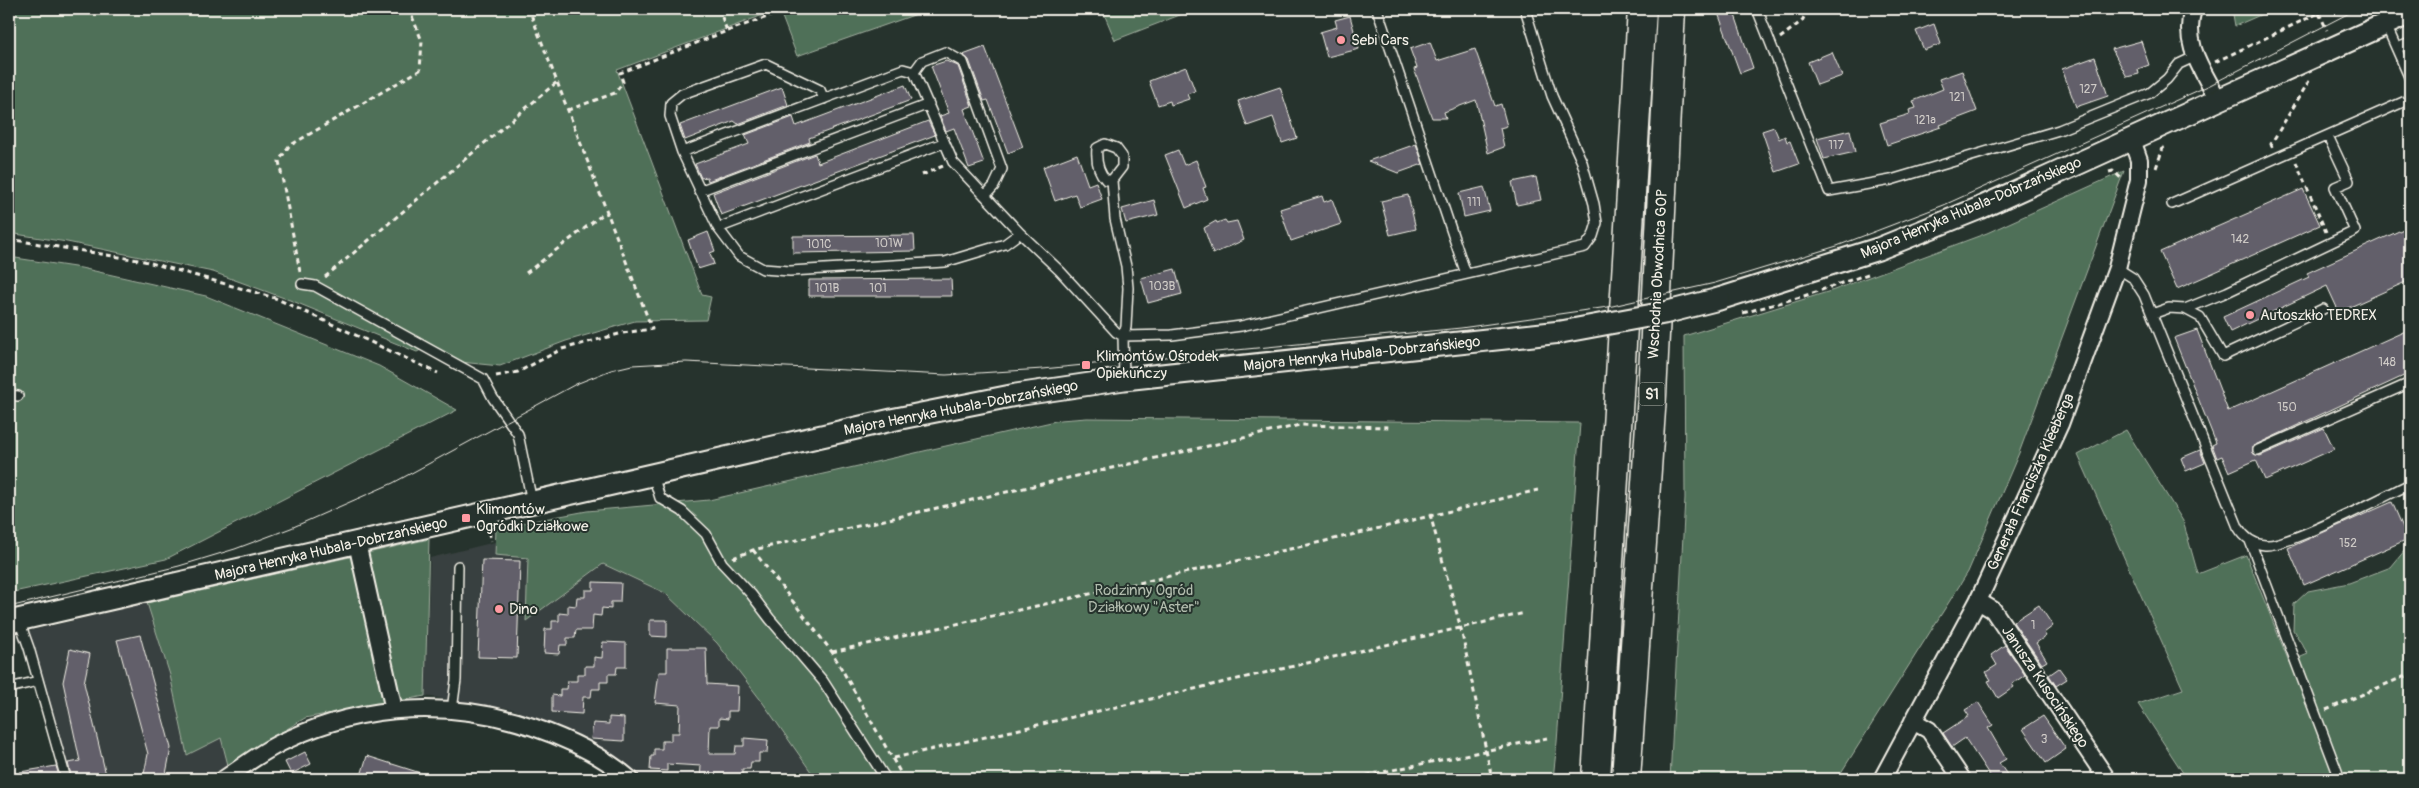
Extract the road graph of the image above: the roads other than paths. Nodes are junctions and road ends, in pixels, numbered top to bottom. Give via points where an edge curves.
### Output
1 (1377, 9) edge
2 (1525, 9) edge
3 (1642, 9) edge
4 (1671, 9) edge
5 (1757, 9) edge
6 (2193, 9) edge
7 (2410, 13) edge
8 (2386, 24) junction
9 (2410, 44) edge
10 (2397, 48) junction
11 (2194, 58) junction
12 (914, 72) junction
13 (2409, 75) edge
14 (824, 99) junction
15 (2410, 99) edge
16 (2218, 100) junction
17 (929, 104) junction
18 (2328, 136) junction
19 (2132, 140) junction
20 (943, 143) junction
21 (682, 152) junction
22 (1112, 180) dead end
23 (699, 191) junction
24 (985, 196) junction
25 (2172, 204) dead end
26 (718, 228) junction
27 (1020, 233) junction
28 (2117, 268) junction
29 (1466, 274) junction
30 (302, 284) road end
31 (2323, 308) dead end
32 (2185, 309) junction
33 (2152, 314) junction
34 (1123, 336) junction
35 (1124, 379) junction
36 (2410, 382) edge
37 (2258, 450) dead end
38 (653, 474) junction
39 (2410, 484) edge
40 (532, 502) junction
41 (2250, 541) junction
42 (357, 542) junction
43 (458, 566) dead end
44 (1978, 601) junction
45 (14, 621) edge
46 (38, 681) junction
47 (9, 688) edge
48 (394, 710) junction
49 (452, 710) junction
50 (1913, 720) junction
51 (229, 778) edge
52 (66, 779) edge
53 (630, 779) edge
54 (886, 779) edge
55 (1596, 779) edge
56 (1626, 779) edge
57 (1882, 779) edge
58 (1962, 779) edge
59 (2107, 779) edge
60 (2340, 779) edge

1 - 29 lane
2 - 29 lane via 1552,96 1582,162 1597,223 1594,236 1585,247
3 - 55 highway, Wschodnia Obwodnica GOP / S1
4 - 56 highway, Wschodnia Obwodnica GOP / S1 via 1651,404
5 - 11 lane via 1830,191 1891,180 2059,130 2150,93 2180,64
6 - 11 street via 2191,41
7 - 8 street, Majora Henryka Hubala-Dobrzańskiego
8 - 10 lane
8 - 16 street, Majora Henryka Hubala-Dobrzańskiego
9 - 10 lane
10 - 13 lane
11 - 16 street
12 - 14 lane via 903,69
12 - 17 lane
12 - 24 lane via 922,61 945,52 963,62 1002,170
14 - 21 lane
14 - 21 lane via 820,90 766,64 682,94 670,103 670,116
15 - 18 lane
16 - 19 street, Majora Henryka Hubala-Dobrzańskiego
17 - 20 lane
17 - 23 lane
18 - 25 lane
18 - 32 lane via 2349,181 2336,187 2355,231
19 - 28 street, Generała Franciszka Kleeberga via 2139,160 2139,180
19 - 35 street, Majora Henryka Hubala-Dobrzańskiego, bridge via 1980,208 1878,249 1664,313 1561,332
20 - 24 lane via 953,162
20 - 26 lane
21 - 23 lane
22 - 34 lane via 1115,219 1128,288
23 - 26 lane
24 - 27 lane
26 - 27 lane via 739,256 763,269 790,270 945,262 1005,244
27 - 34 lane
28 - 33 lane via 2133,278
28 - 44 street, Generała Franciszka Kleeberga via 2060,424
29 - 34 lane via 1241,326 1172,335
30 - 40 lane via 315,286 483,379 518,434
31 - 32 lane via 2223,356 2200,317
32 - 33 lane via 2169,308
33 - 41 lane via 2238,527
34 - 35 lane
35 - 38 street, Majora Henryka Hubala-Dobrzańskiego via 1016,395 896,419
36 - 37 lane
38 - 40 street, Majora Henryka Hubala-Dobrzańskiego
38 - 54 lane via 660,498 682,511 706,534 722,563 823,682
39 - 41 lane via 2289,540 2266,545
40 - 42 street, Majora Henryka Hubala-Dobrzańskiego
41 - 60 lane
42 - 45 street, Majora Henryka Hubala-Dobrzańskiego
42 - 48 street
43 - 49 lane via 456,680
44 - 50 street, Generała Franciszka Kleeberga
44 - 59 street, Janusza Kusocińskiego via 1993,610
45 - 46 lane
46 - 47 lane
46 - 52 lane
48 - 49 street
48 - 51 street via 339,720 289,738
49 - 53 street via 498,716 552,734 595,755
50 - 57 street, Generała Franciszka Kleeberga
50 - 58 street via 1929,730

